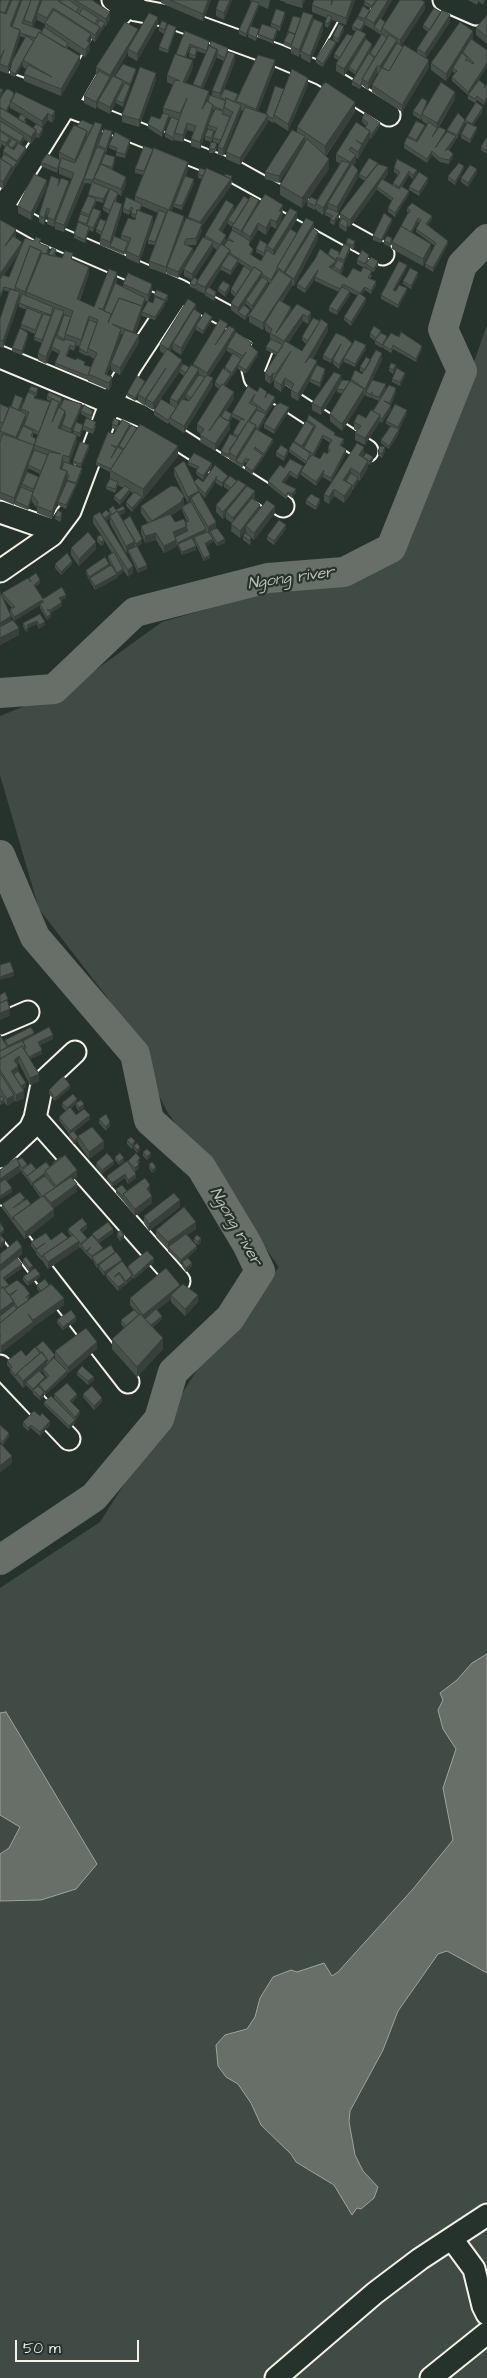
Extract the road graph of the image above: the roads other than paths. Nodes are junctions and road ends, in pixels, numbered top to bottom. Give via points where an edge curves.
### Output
1 (363, 0) edge
2 (444, 0) edge
3 (125, 2) edge
4 (487, 5) edge
5 (322, 74) junction
6 (0, 81) edge
7 (66, 105) junction
8 (389, 115) dead end
9 (1, 210) edge
10 (383, 254) dead end
11 (180, 291) junction
12 (0, 357) edge
13 (111, 402) junction
14 (367, 451) edge
15 (282, 506) dead end
16 (0, 512) edge
17 (56, 531) junction
18 (0, 571) edge
19 (28, 1012) dead end
20 (0, 1024) edge
21 (75, 1052) dead end
22 (35, 1118) junction
23 (0, 1157) edge
24 (0, 1217) edge
25 (179, 1281) edge
26 (0, 1366) edge
27 (128, 1382) dead end
28 (69, 1439) dead end
29 (487, 2215) edge
30 (452, 2238) junction
31 (487, 2314) edge
32 (487, 2333) edge
33 (276, 2378) edge
34 (431, 2378) edge

1 - 5 street
2 - 4 street via 476,14
3 - 5 street via 198,26
3 - 7 street
5 - 8 street
6 - 7 street
7 - 9 street
7 - 10 street via 235,172
9 - 11 street via 56,238
11 - 13 street
11 - 14 street via 258,333 263,345 253,370 255,378
12 - 13 street
13 - 15 street via 142,416
13 - 17 street via 70,512
16 - 17 street
17 - 18 street
19 - 20 street
21 - 22 street via 44,1082
22 - 23 street via 30,1129
22 - 25 street
24 - 27 street
26 - 28 street
29 - 30 street
30 - 31 street via 474,2269 482,2306
30 - 33 street via 375,2293
32 - 34 street

